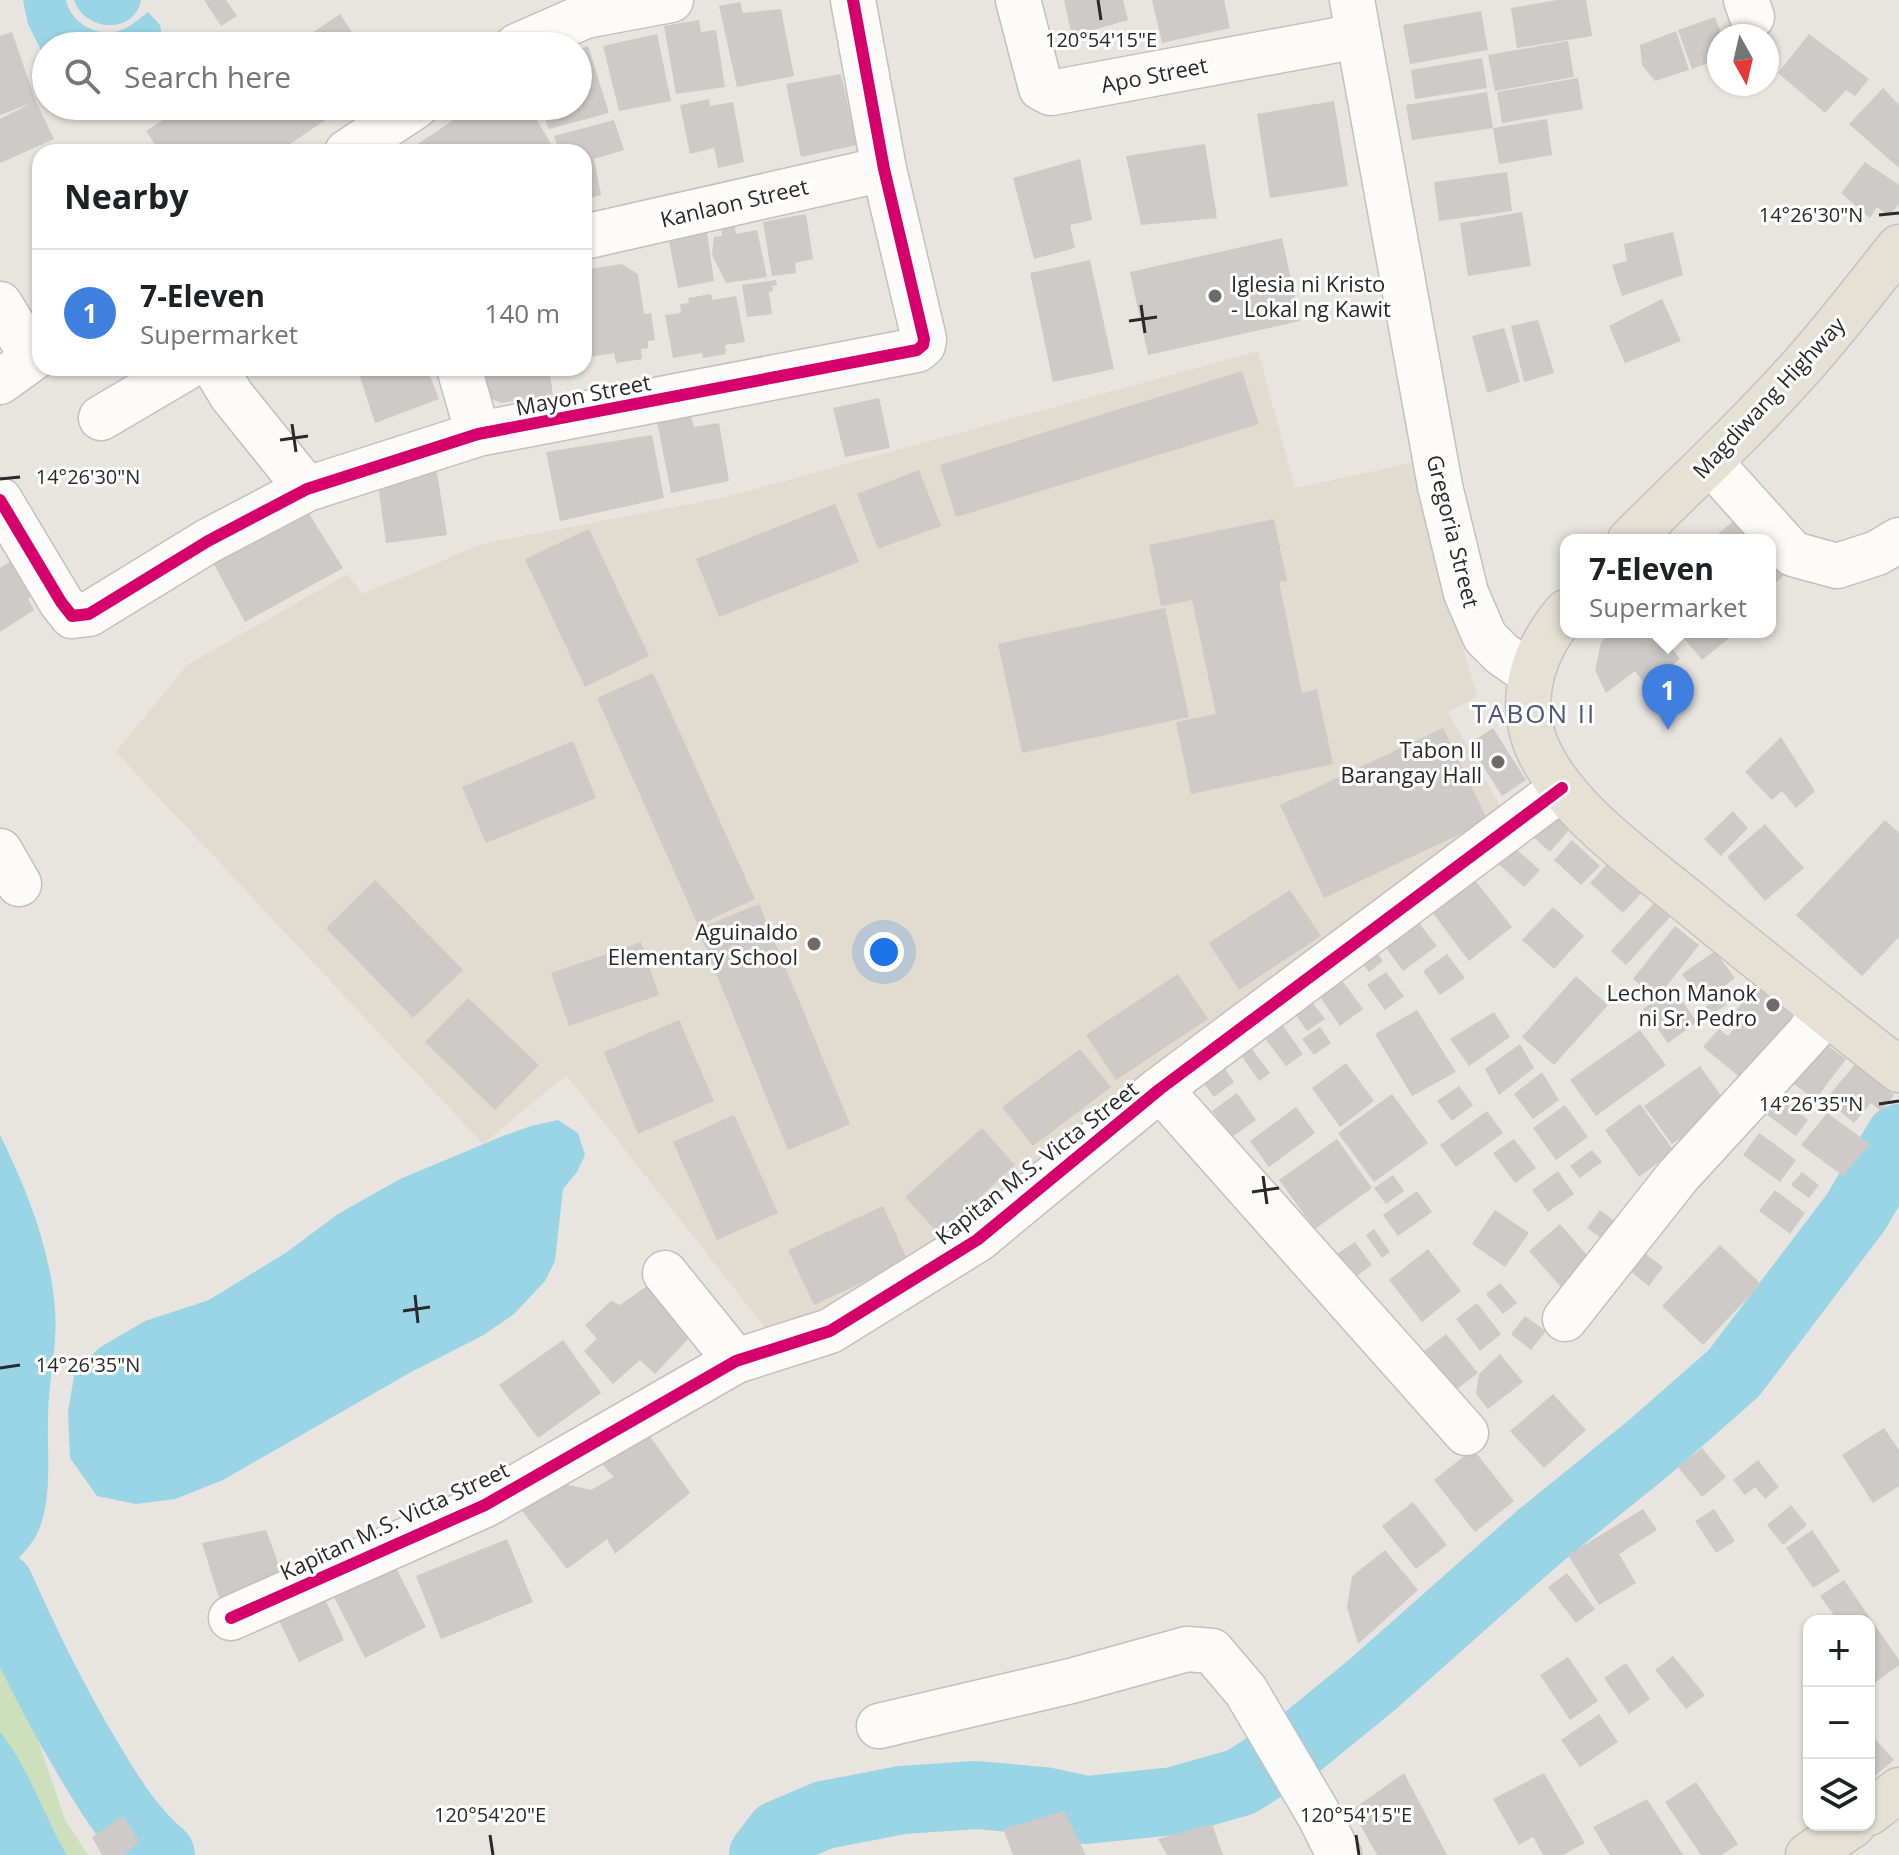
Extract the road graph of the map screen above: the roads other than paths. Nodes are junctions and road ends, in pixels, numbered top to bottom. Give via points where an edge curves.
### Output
1 (671, 0) edge
2 (853, 0) edge
3 (1018, 0) edge
4 (1355, 18) edge
5 (549, 32) edge
6 (397, 120) edge
7 (365, 144) edge
8 (884, 169) junction
9 (592, 235) edge
10 (1899, 247) edge
11 (0, 304) edge
12 (24, 364) edge
13 (172, 376) edge
14 (220, 376) edge
15 (461, 376) edge
16 (101, 418) dead end
17 (478, 434) junction
18 (1711, 463) junction
19 (307, 489) junction
20 (0, 500) edge
21 (1636, 534) edge
22 (1775, 534) edge
23 (1776, 535) edge
24 (1899, 540) edge
25 (1560, 620) edge
26 (1531, 674) junction
27 (1562, 788) junction
28 (1821, 1011) junction
29 (1894, 1066) edge
30 (1160, 1089) junction
31 (665, 1273) dead end
32 (1565, 1319) dead end
33 (736, 1361) junction
34 (1466, 1433) dead end
35 (231, 1618) dead end
36 (879, 1726) dead end
37 (1899, 1790) edge
38 (1875, 1808) edge
39 (1844, 1831) edge
40 (1339, 1855) edge
41 (1808, 1855) edge

1 - 5 street via 585,16
2 - 8 street, Mayon Street
3 - 4 street, Apo Street via 1035,73 1041,88 1051,93
4 - 26 street, Gregoria Street via 1440,486 1466,593 1485,637
6 - 7 street
8 - 9 street, Kanlaon Street
8 - 17 street, Mayon Street via 924,339 917,350
10 - 18 main road, Magdiwang Highway via 1803,365
11 - 12 street
13 - 16 street
14 - 19 street
15 - 17 street
17 - 19 street, Mayon Street
18 - 21 main road, Magdiwang Highway
18 - 22 street
19 - 20 street, Mayon Street via 208,541 89,614 72,616
23 - 24 street via 1793,554 1837,566
25 - 26 main road
26 - 27 main road via 1530,726
27 - 28 main road via 1587,815
27 - 30 street, Kapitan M.S. Victa Street
28 - 29 main road
28 - 32 street via 1810,1032 1678,1176
30 - 33 street, Kapitan M.S. Victa Street via 977,1240 830,1331
30 - 34 street
31 - 33 street
33 - 35 street, Kapitan M.S. Victa Street via 485,1505
36 - 40 street via 1187,1649 1212,1651 1246,1691
37 - 38 main road
39 - 41 main road

